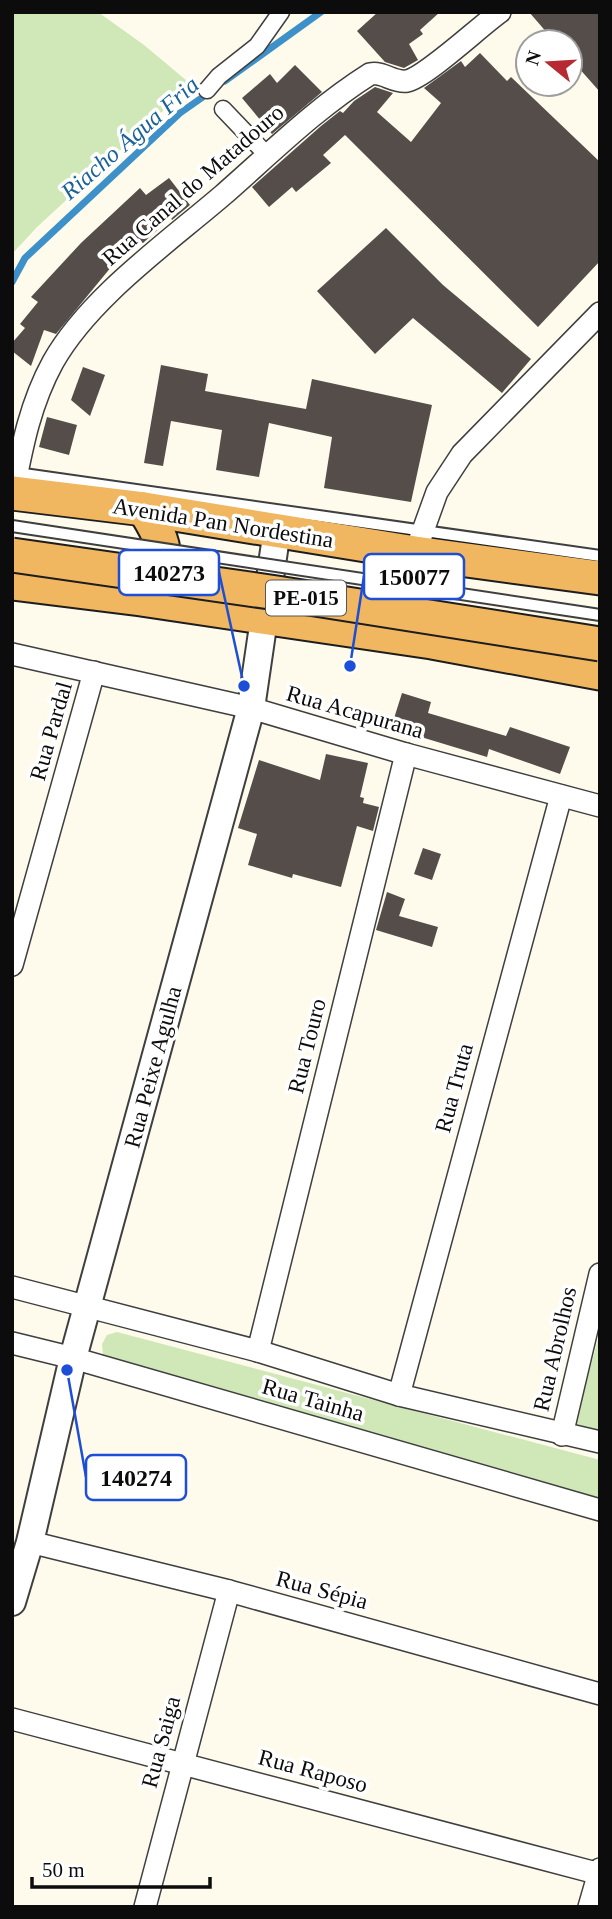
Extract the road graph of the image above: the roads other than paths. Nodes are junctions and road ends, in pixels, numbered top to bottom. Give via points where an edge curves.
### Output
1 (281, 12) edge
2 (500, 12) edge
3 (207, 90) dead end
4 (223, 109) dead end
5 (268, 156) junction
6 (600, 313) edge
7 (14, 487) edge
8 (144, 509) junction
9 (12, 526) edge
10 (277, 530) junction
11 (419, 542) junction
12 (12, 555) edge
13 (600, 556) edge
14 (600, 577) edge
15 (12, 583) edge
16 (132, 599) junction
17 (600, 615) edge
18 (264, 618) junction
19 (600, 645) edge
20 (12, 654) edge
21 (94, 672) junction
22 (600, 673) edge
23 (251, 708) junction
24 (406, 754) junction
25 (561, 796) junction
26 (600, 806) edge
27 (12, 965) edge
28 (600, 1275) edge
29 (12, 1287) edge
30 (88, 1308) junction
31 (12, 1343) edge
32 (258, 1351) junction
33 (74, 1358) junction
34 (399, 1395) junction
35 (562, 1435) junction
36 (600, 1442) edge
37 (600, 1510) edge
38 (30, 1542) junction
39 (229, 1591) junction
40 (12, 1602) edge
41 (600, 1693) edge
42 (12, 1718) edge
43 (183, 1763) junction
44 (599, 1872) edge
45 (145, 1907) edge
46 (589, 1907) edge

1 - 3 street via 257,46
2 - 5 street, Rua Canal do Matadouro via 417,77 400,81 370,74 316,111
4 - 5 street
5 - 7 street, Rua Canal do Matadouro via 104,297 75,330 35,397
6 - 11 street via 462,454 437,492
7 - 8 highway, Avenida Pan Nordestina
7 - 11 lane
8 - 10 highway, Avenida Pan Nordestina
8 - 16 highway via 163,542 163,560 157,576
9 - 17 lane, bridge
10 - 11 highway, Avenida Pan Nordestina
10 - 18 street, Rua Peixe Agulha
11 - 13 lane
11 - 14 highway, Avenida Pan Nordestina
12 - 19 highway, PE-015, bridge
15 - 16 highway, PE-015
16 - 18 highway, PE-015
18 - 22 highway, PE-015
18 - 23 street, Rua Peixe Agulha
20 - 21 street, Rua Acapurana
21 - 23 street, Rua Acapurana
21 - 27 street, Rua Pardal
23 - 24 street, Rua Acapurana
23 - 30 street, Rua Peixe Agulha
24 - 25 street, Rua Acapurana
24 - 32 street, Rua Touro
25 - 26 street, Rua Acapurana
25 - 34 street, Rua Truta
28 - 35 street, Rua Abrolhos
29 - 30 street, Rua Tainha
30 - 32 street, Rua Tainha
30 - 33 street, Rua Peixe Agulha
31 - 33 street, Rua Tainha
32 - 34 street, Rua Tainha
33 - 37 street, Rua Tainha
33 - 38 street, Rua Peixe Agulha
34 - 35 street, Rua Tainha
35 - 36 street, Rua Tainha
38 - 39 street, Rua Sépia
38 - 40 street, Rua Peixe Agulha
39 - 41 street, Rua Sépia
39 - 43 street, Rua Saiga
42 - 43 street, Rua Raposo
43 - 44 street, Rua Raposo
43 - 45 street, Rua Saiga
44 - 46 street

